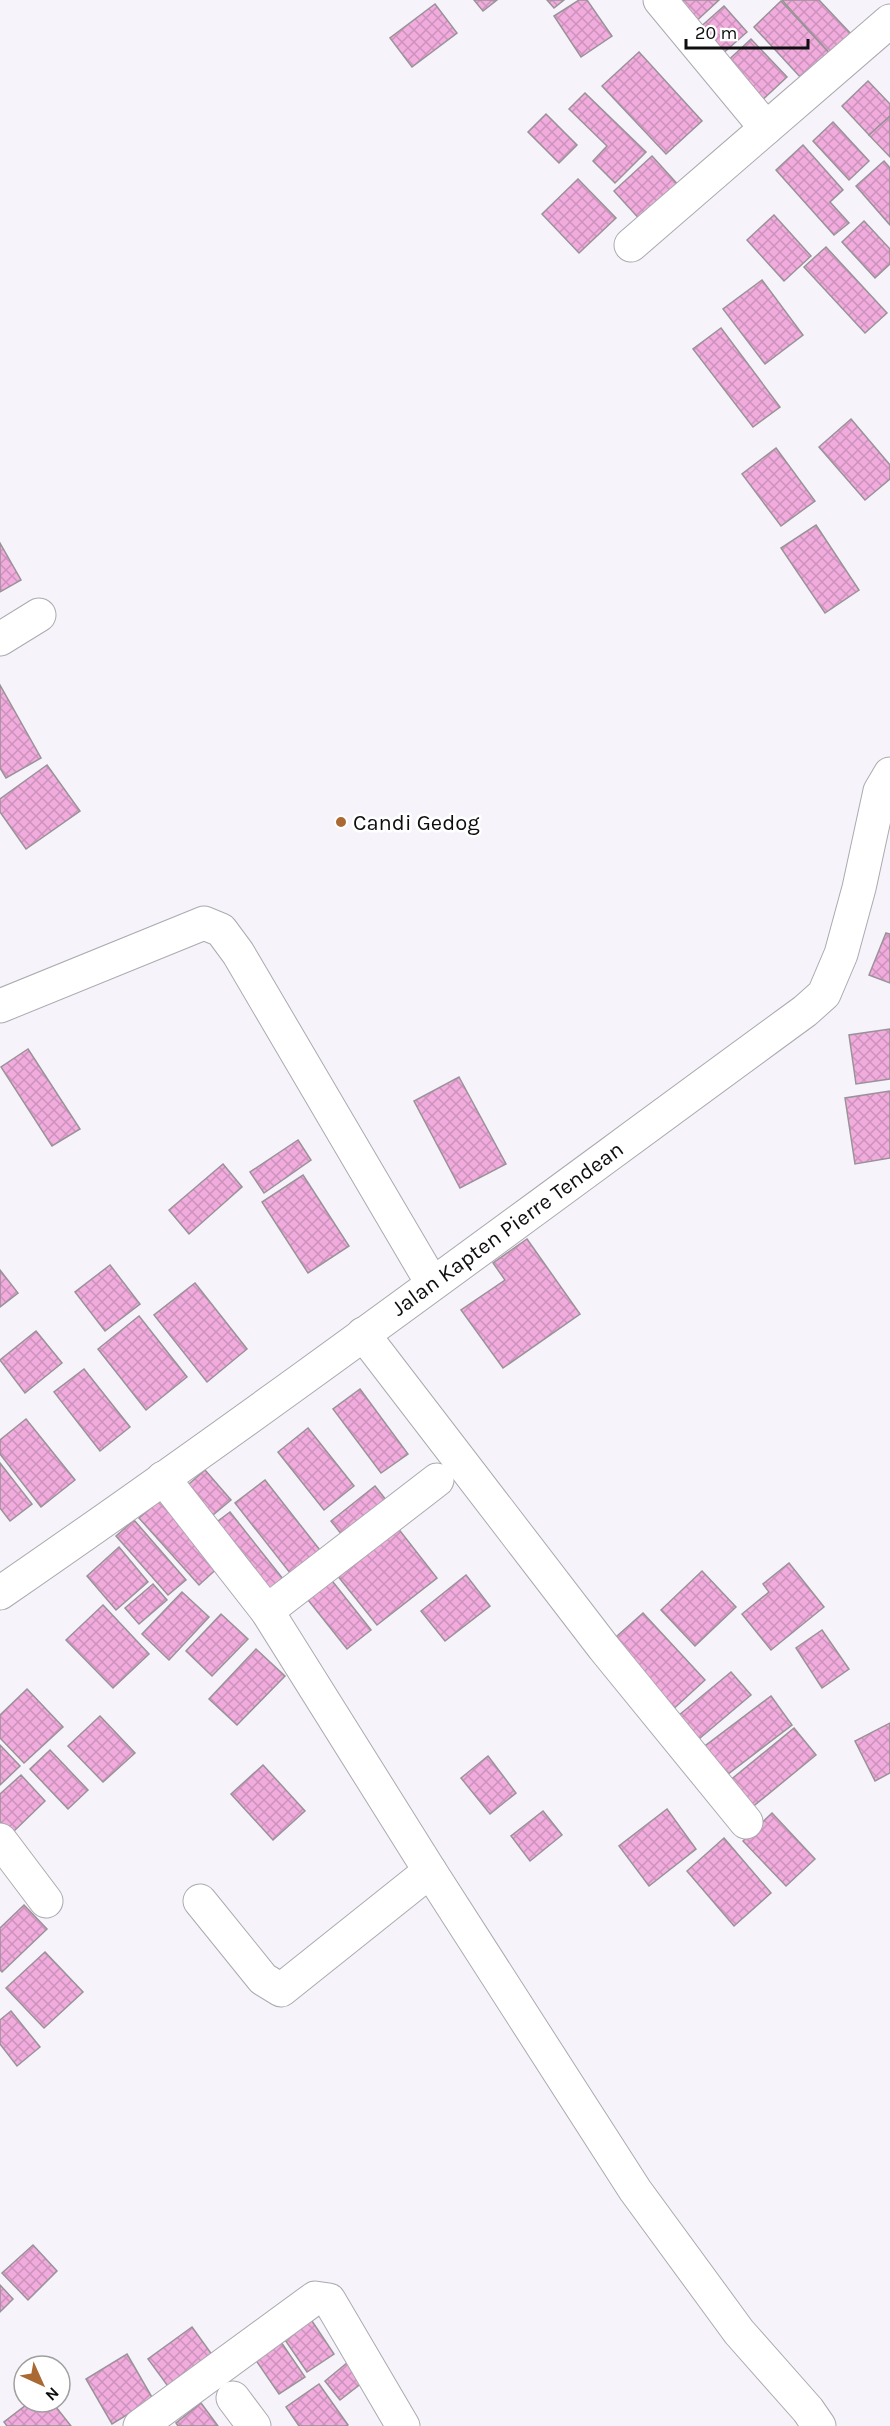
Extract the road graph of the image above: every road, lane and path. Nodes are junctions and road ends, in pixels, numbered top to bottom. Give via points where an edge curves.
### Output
1 (660, 0) edge
2 (890, 21) edge
3 (766, 128) junction
4 (631, 245) dead end
5 (39, 615) dead end
6 (0, 639) edge
7 (890, 774) edge
8 (2, 999) edge
9 (432, 1283) junction
10 (363, 1334) junction
11 (163, 1478) junction
12 (437, 1480) dead end
13 (0, 1593) edge
14 (267, 1611) junction
15 (746, 1822) dead end
16 (0, 1840) edge
17 (430, 1871) junction
18 (200, 1900) dead end
19 (46, 1901) dead end
20 (233, 2398) dead end
21 (140, 2426) edge
22 (254, 2426) edge
23 (403, 2426) edge
24 (819, 2426) edge

1 - 3 street
2 - 3 street
3 - 4 street
5 - 6 street
7 - 9 street, Jalan Kapten Pierre Tendean via 879,791 841,954 815,1002
8 - 9 street via 204,923 221,930
9 - 10 street, Jalan Kapten Pierre Tendean
10 - 11 street, Jalan Kapten Pierre Tendean
10 - 15 street via 604,1648
11 - 13 street, Jalan Kapten Pierre Tendean
11 - 14 street
12 - 14 street
14 - 17 street
16 - 19 street
17 - 18 street via 281,1990 263,1979
17 - 24 street via 635,2190 740,2332
20 - 22 street
21 - 23 street via 315,2298 328,2300

